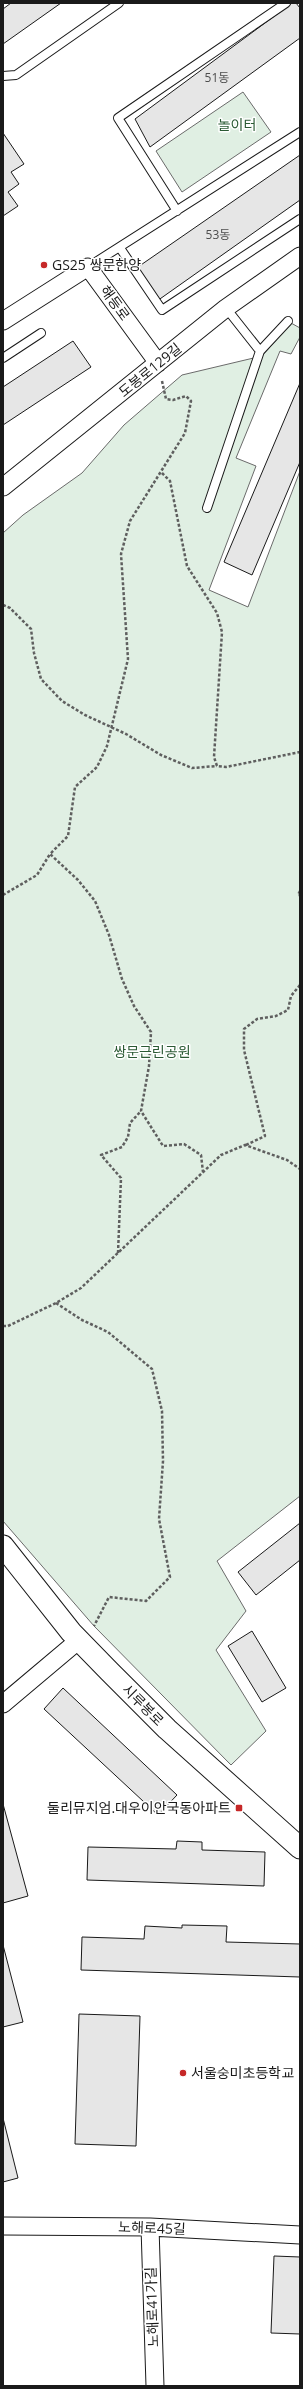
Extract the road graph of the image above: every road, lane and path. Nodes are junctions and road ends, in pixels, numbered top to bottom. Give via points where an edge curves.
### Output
1 (119, 3) edge
2 (286, 3) edge
3 (3, 76) edge
4 (300, 132) edge
5 (177, 212) junction
6 (300, 219) edge
7 (120, 248) junction
8 (300, 256) edge
9 (88, 267) junction
10 (226, 308) junction
11 (3, 321) edge
12 (288, 321) dead end
13 (41, 333) dead end
14 (260, 351) junction
15 (3, 358) edge
16 (158, 363) junction
17 (164, 393) dead end
18 (162, 473) junction
19 (3, 487) edge
20 (207, 508) dead end
21 (3, 605) edge
22 (110, 728) junction
23 (300, 752) edge
24 (217, 766) junction
25 (50, 854) junction
26 (300, 891) edge
27 (3, 895) edge
28 (300, 895) edge
29 (300, 985) edge
30 (141, 1111) junction
31 (245, 1145) junction
32 (300, 1169) edge
33 (203, 1172) junction
34 (118, 1254) junction
35 (56, 1303) junction
36 (3, 1326) edge
37 (3, 1546) edge
38 (94, 1626) dead end
39 (79, 1640) junction
40 (3, 1704) edge
41 (300, 1848) edge
42 (3, 2226) edge
43 (150, 2227) junction
44 (300, 2235) edge
45 (155, 2386) edge

1 - 3 lane via 16,75
2 - 5 lane via 118,118
4 - 5 lane
5 - 7 lane
6 - 7 lane via 162,310
7 - 9 lane
8 - 10 street, 도봉로129길
9 - 11 street
9 - 16 street, 해등로
10 - 14 lane
10 - 16 street, 도봉로129길
12 - 14 lane
13 - 15 lane
14 - 20 lane
16 - 19 street, 도봉로129길
17 - 18 path via 166,399 173,400 186,396 191,405 185,433
18 - 22 path via 130,521 121,554 128,659
18 - 24 path via 170,480 187,566 217,613 222,632 214,757
21 - 22 path via 10,608 31,629 41,679 62,701
22 - 24 path via 192,768
22 - 25 path via 107,746 97,767 75,787 68,836
23 - 24 path via 226,767
25 - 27 path via 37,875
25 - 30 path via 78,880 95,901 109,935 122,979 134,1006 151,1032 149,1066
26 - 28 path
29 - 31 path via 291,996 288,1010 276,1016 256,1019 244,1029 244,1050 265,1136
30 - 33 path via 163,1146 184,1144 201,1155
30 - 34 path via 130,1123 128,1137 122,1148 101,1155 121,1178
31 - 32 path via 287,1160
31 - 33 path via 221,1156
33 - 34 path
34 - 35 path via 81,1288
35 - 36 path
35 - 38 path via 82,1320 108,1332 152,1369 162,1411 160,1519 170,1577 146,1601 109,1598
37 - 39 street, 시루봉로
39 - 40 street
39 - 41 street, 시루봉로 via 167,1729
42 - 43 street, 노해로45길
43 - 44 street, 노해로45길
43 - 45 street, 노해로41가길

